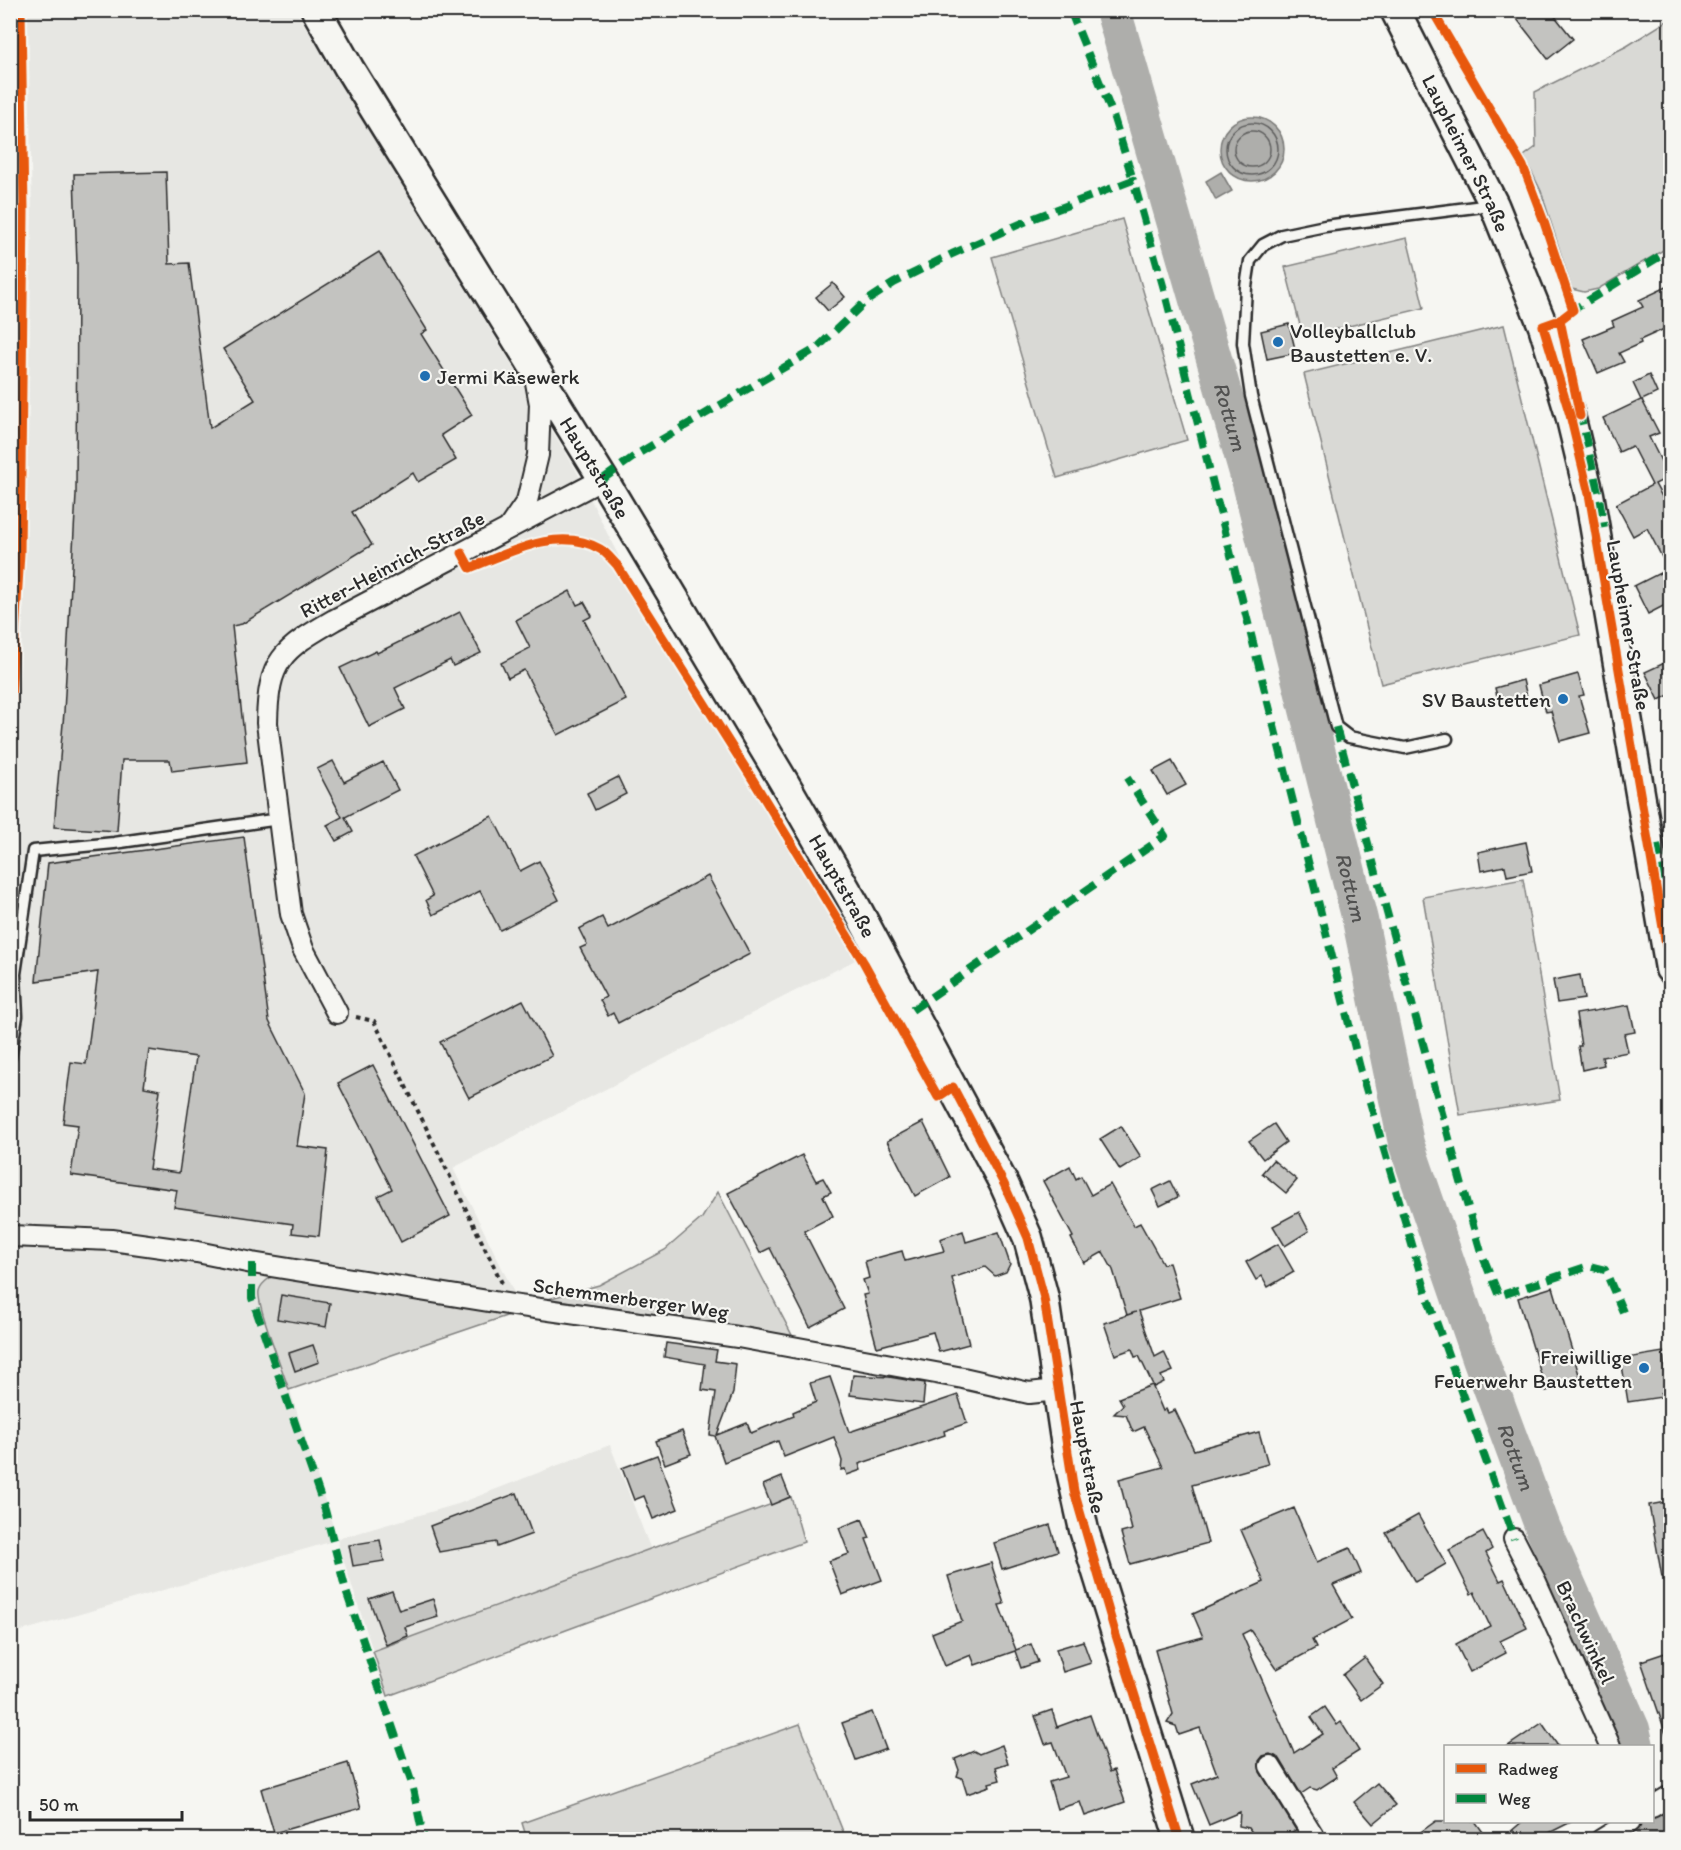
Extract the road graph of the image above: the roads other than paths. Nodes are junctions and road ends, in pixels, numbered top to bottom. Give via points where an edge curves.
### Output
1 (316, 10) edge
2 (1395, 10) edge
3 (1494, 205) junction
4 (533, 367) junction
5 (603, 479) junction
6 (506, 530) junction
7 (1447, 739) dead end
8 (279, 819) junction
9 (1666, 911) edge
10 (1671, 969) edge
11 (337, 1013) road end
12 (10, 1058) edge
13 (10, 1236) edge
14 (1058, 1390) junction
15 (1514, 1539) dead end
16 (1611, 1745) edge
17 (1270, 1766) dead end
18 (1670, 1796) edge
19 (1654, 1807) edge
20 (1626, 1823) edge
21 (1180, 1839) edge
22 (1316, 1839) edge
23 (1601, 1839) edge

1 - 4 main road, Hauptstraße
2 - 3 main road, Laupheimer Straße
3 - 7 lane via 1282,235 1263,245 1250,261 1246,287 1243,344 1251,396 1336,727 1349,737 1405,748
3 - 9 main road, Laupheimer Straße via 1543,326 1570,415 1589,494
4 - 5 main road, Hauptstraße
4 - 6 street via 540,404 538,455 527,501
5 - 6 street, Ritter-Heinrich-Straße
5 - 14 main road, Hauptstraße via 831,864 1004,1184 1028,1238 1044,1298
6 - 8 street, Ritter-Heinrich-Straße via 298,640 276,664 267,723
8 - 11 street, Ritter-Heinrich-Straße via 291,914 303,949
8 - 12 lane via 33,851 15,974 18,1016
9 - 10 main road, Laupheimer Straße
13 - 14 street, Schemmerberger Weg via 112,1240 197,1252 793,1347 1029,1393
14 - 21 main road, Hauptstraße via 1084,1530
15 - 16 street, Brachwinkel
17 - 22 street
18 - 19 street
20 - 23 street

